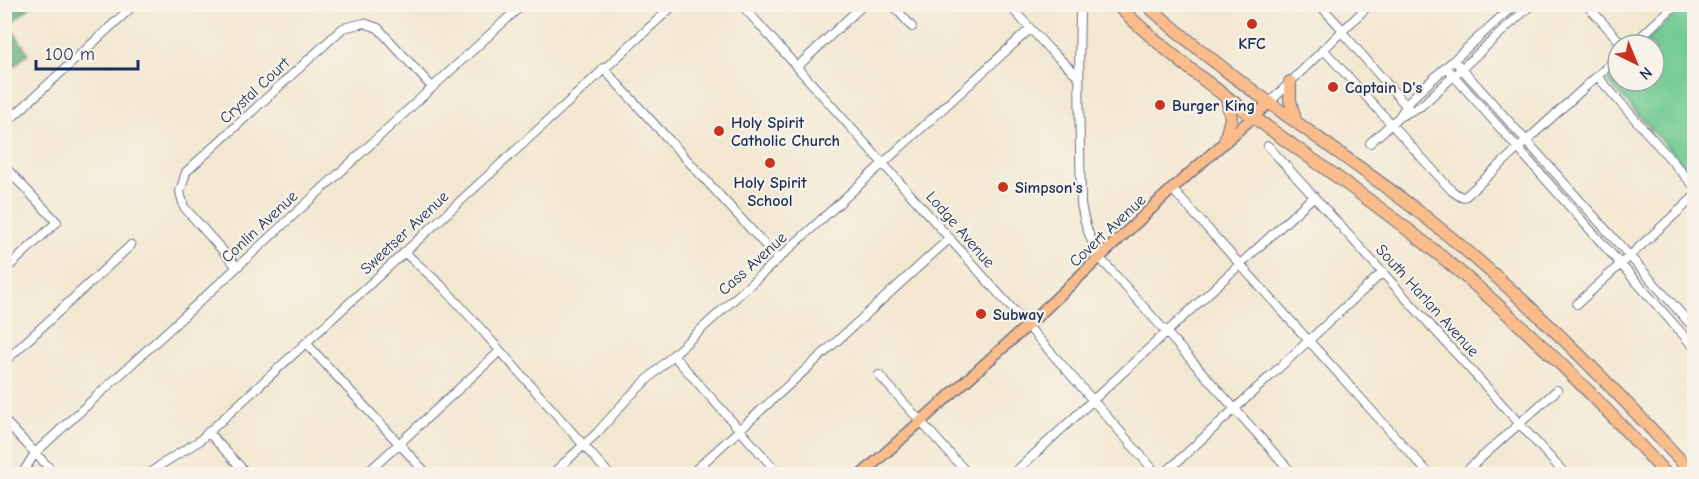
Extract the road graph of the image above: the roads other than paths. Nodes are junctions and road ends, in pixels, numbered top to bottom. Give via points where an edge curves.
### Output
1 (135, 4) edge
2 (523, 4) edge
3 (675, 4) edge
4 (741, 4) edge
5 (864, 4) edge
6 (892, 4) edge
7 (1008, 4) edge
8 (1116, 4) edge
9 (1146, 4) edge
10 (1319, 4) edge
11 (1370, 4) edge
12 (1515, 4) edge
13 (1532, 4) edge
14 (1586, 4) edge
15 (1676, 4) edge
16 (1080, 14) dead end
17 (912, 27) dead end
18 (1030, 29) junction
19 (1342, 31) junction
20 (1612, 33) edge
21 (1645, 33) edge
22 (1323, 49) junction
23 (1454, 60) junction
24 (796, 67) junction
25 (603, 68) junction
26 (1446, 68) junction
27 (1462, 68) junction
28 (1606, 68) edge
29 (1078, 76) junction
30 (1454, 76) junction
31 (1597, 76) junction
32 (1290, 82) junction
33 (432, 87) junction
34 (1226, 96) junction
35 (1269, 102) junction
36 (1408, 108) junction
37 (1254, 116) junction
38 (1294, 120) junction
39 (4, 125) edge
40 (1390, 125) junction
41 (1225, 141) junction
42 (1527, 141) junction
43 (1370, 143) dead end
44 (1268, 146) dead end
45 (1518, 148) junction
46 (884, 164) junction
47 (4, 166) edge
48 (1695, 186) edge
49 (1172, 189) junction
50 (1314, 196) junction
51 (1695, 197) edge
52 (950, 238) junction
53 (131, 245) dead end
54 (404, 252) junction
55 (1630, 256) junction
56 (1099, 257) junction
57 (778, 259) junction
58 (1240, 264) junction
59 (1621, 264) junction
60 (6, 266) edge
61 (237, 267) junction
62 (1383, 272) junction
63 (1577, 304) dead end
64 (1027, 326) junction
65 (1695, 328) edge
66 (1166, 333) junction
67 (1308, 339) junction
68 (306, 343) junction
69 (1695, 347) edge
70 (500, 351) junction
71 (673, 355) junction
72 (4, 362) edge
73 (879, 375) dead end
74 (1557, 390) dead end
75 (1094, 401) junction
76 (1234, 409) junction
77 (4, 420) edge
78 (921, 421) junction
79 (1519, 424) junction
80 (740, 430) junction
81 (208, 432) junction
82 (399, 445) junction
83 (583, 446) junction
84 (35, 453) junction
85 (22, 474) edge
86 (55, 474) edge
87 (149, 474) edge
88 (247, 474) edge
89 (366, 474) edge
90 (427, 474) edge
91 (552, 474) edge
92 (609, 474) edge
93 (691, 474) edge
94 (779, 474) edge
95 (862, 474) edge
96 (968, 474) edge
97 (1013, 474) edge
98 (1157, 474) edge
99 (1164, 474) edge
100 (1293, 474) edge
101 (1429, 474) edge
102 (1463, 474) edge
103 (1564, 474) edge
104 (1666, 474) edge
105 (1693, 474) edge

1 - 39 street
2 - 33 street, Conlin Avenue
3 - 25 street, Sweetser Avenue
4 - 24 street, Lodge Avenue
5 - 24 street
6 - 17 street
7 - 18 street
8 - 34 highway
9 - 35 highway
10 - 19 street
11 - 19 street, Covert Avenue
12 - 23 street
13 - 27 street
14 - 20 street
15 - 21 street
16 - 29 street
18 - 29 street
18 - 46 street, Cass Avenue
19 - 22 street, Covert Avenue
19 - 36 street
22 - 32 street, Covert Avenue
22 - 40 street
23 - 26 street
23 - 27 street
24 - 46 street, Lodge Avenue
25 - 54 street, Sweetser Avenue
25 - 57 street
26 - 30 street
26 - 36 street
27 - 30 street
27 - 42 street
28 - 31 street
29 - 56 street via 1081,204
30 - 36 street via 1421,106
30 - 45 street
31 - 42 street
31 - 48 street
32 - 35 street, Covert Avenue
32 - 38 highway
33 - 61 street, Conlin Avenue
33 - 61 street, Crystal Court via 378,28 364,23 343,28 186,172 180,192 184,207
34 - 37 highway
34 - 41 highway via 1231,118
35 - 37 main road, Covert Avenue
35 - 38 highway
36 - 40 street
37 - 41 main road, Covert Avenue
37 - 104 highway via 1405,227 1481,289 1572,374
38 - 105 highway via 1410,205 1503,282 1588,361
40 - 43 street
40 - 45 street via 1461,197
41 - 49 main road, Covert Avenue
42 - 45 street
42 - 55 street
44 - 50 street, South Harlan Avenue
45 - 59 street
46 - 52 street, Lodge Avenue
46 - 57 street, Cass Avenue
47 - 60 street via 57,222
49 - 56 main road, Covert Avenue
49 - 58 street
50 - 58 street
50 - 62 street, South Harlan Avenue
51 - 55 street
52 - 64 street, Lodge Avenue
52 - 80 street
53 - 72 street
54 - 68 street, Sweetser Avenue
54 - 70 street via 442,286
55 - 59 street
55 - 65 street
56 - 64 main road, Covert Avenue
56 - 66 street
57 - 71 street, Cass Avenue
58 - 66 street
58 - 67 street
59 - 63 street
59 - 69 street
61 - 84 street, Conlin Avenue
62 - 67 street
62 - 79 street, South Harlan Avenue
64 - 75 street, Lodge Avenue
64 - 78 main road, Covert Avenue
66 - 75 street
66 - 76 street
67 - 76 street
67 - 101 street
68 - 81 street, Sweetser Avenue
68 - 82 street
70 - 82 street
70 - 83 street
71 - 80 street
71 - 83 street, Cass Avenue
73 - 78 street
74 - 79 street
75 - 97 street
75 - 98 street, Lodge Avenue
76 - 99 street
76 - 100 street
77 - 84 street
78 - 95 main road, Covert Avenue
78 - 96 street
79 - 102 street
79 - 103 street, South Harlan Avenue
80 - 93 street
80 - 94 street
81 - 87 street, Sweetser Avenue
81 - 88 street
82 - 89 street
82 - 90 street
83 - 91 street, Cass Avenue
83 - 92 street
84 - 85 street, Conlin Avenue
84 - 86 street

